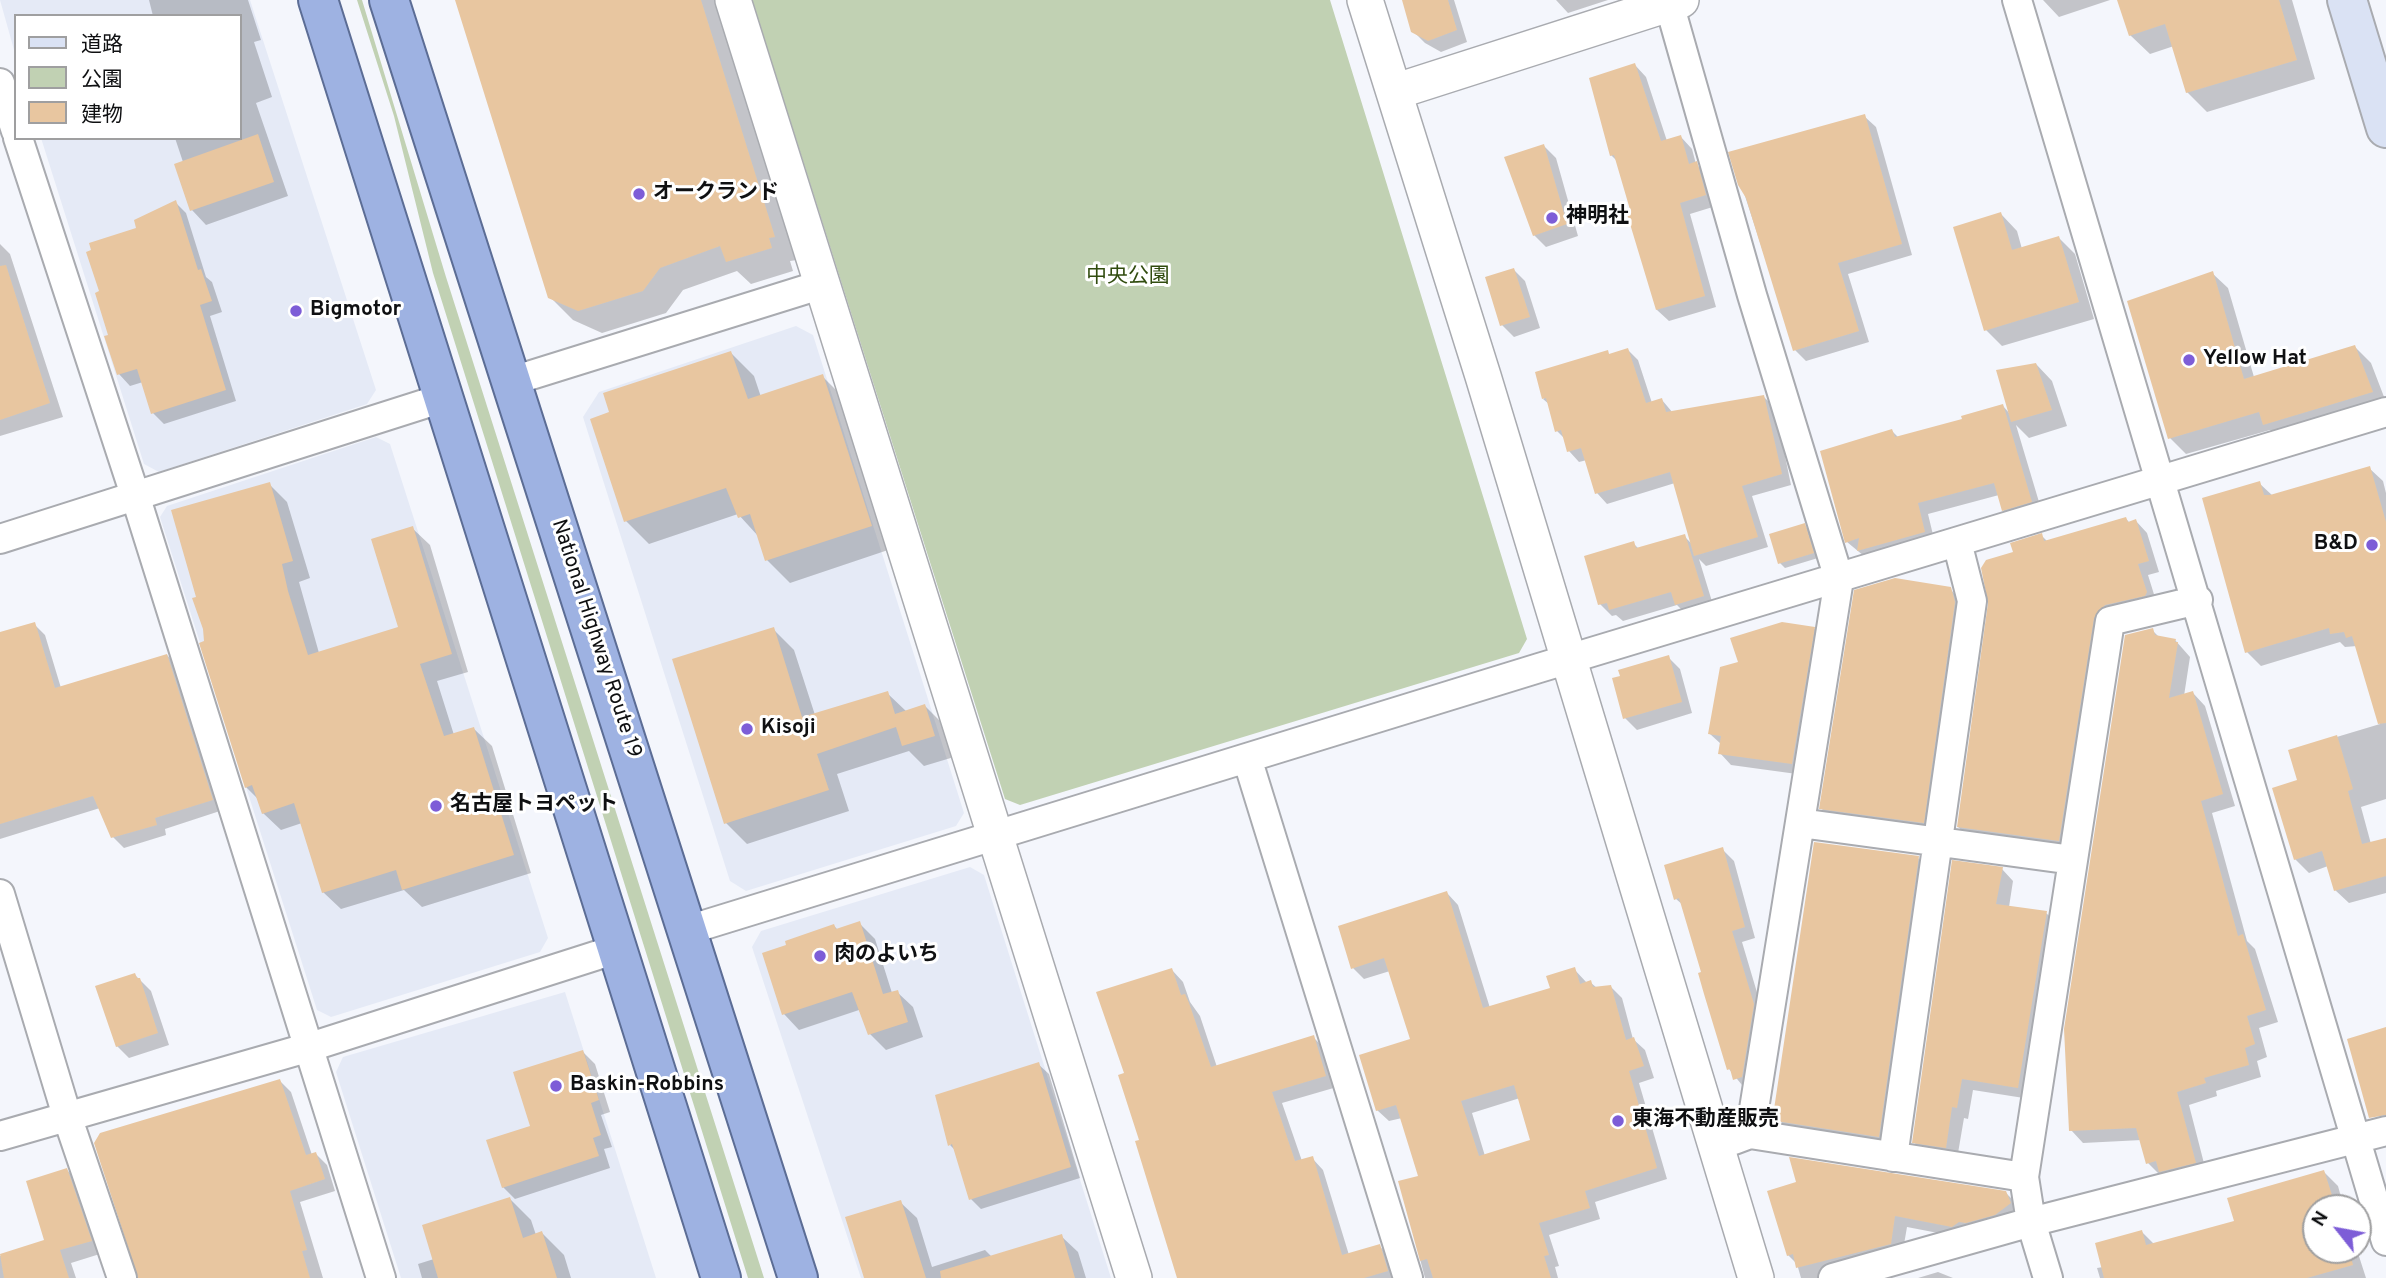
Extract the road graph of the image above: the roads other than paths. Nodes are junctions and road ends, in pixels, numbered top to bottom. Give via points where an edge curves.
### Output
1 (318, 0) edge
2 (389, 0) edge
3 (733, 0) edge
4 (1365, 0) edge
5 (2017, 0) edge
6 (2347, 0) edge
7 (1673, 1) edge
8 (0, 83) edge
9 (1394, 92) junction
10 (14, 125) edge
11 (2386, 128) edge
12 (19, 140) edge
13 (820, 285) junction
14 (512, 381) junction
15 (443, 398) junction
16 (2386, 412) edge
17 (2160, 481) junction
18 (135, 495) junction
19 (0, 540) edge
20 (1957, 542) junction
21 (1839, 579) junction
22 (2198, 600) junction
23 (1567, 661) junction
24 (1247, 758) junction
25 (1800, 823) junction
26 (994, 837) junction
27 (1938, 842) junction
28 (2073, 860) junction
29 (0, 894) edge
30 (688, 930) junction
31 (620, 948) junction
32 (310, 1047) junction
33 (67, 1116) junction
34 (2386, 1131) edge
35 (1750, 1134) junction
36 (0, 1136) edge
37 (2356, 1139) junction
38 (1716, 1146) junction
39 (1893, 1157) junction
40 (2024, 1177) junction
41 (2031, 1222) junction
42 (2386, 1241) edge
43 (122, 1278) edge
44 (381, 1278) edge
45 (721, 1278) edge
46 (799, 1278) edge
47 (1134, 1278) edge
48 (1408, 1278) edge
49 (1756, 1278) edge
50 (1833, 1278) edge
51 (2048, 1278) edge

1 - 15 highway
2 - 14 highway, National Highway Route 19
3 - 13 street
4 - 9 street
5 - 17 street
6 - 11 main road
7 - 9 street
7 - 21 street via 1752,295
8 - 10 street
9 - 23 street
12 - 18 street
13 - 14 street
13 - 26 street
14 - 30 highway, National Highway Route 19
15 - 18 street
15 - 31 highway
16 - 17 street
17 - 20 street
17 - 22 street
18 - 19 street
18 - 32 street
20 - 21 street
20 - 27 street via 1972,601
21 - 23 street
21 - 25 street
22 - 28 street via 2110,621
22 - 37 street
23 - 24 street
23 - 38 street
24 - 26 street
24 - 48 street
25 - 27 street
25 - 35 street
26 - 30 street
26 - 47 street
27 - 28 street
27 - 39 street
28 - 40 street
29 - 33 street
30 - 46 highway, National Highway Route 19
31 - 32 street
31 - 45 highway
32 - 33 street
32 - 44 street
33 - 36 street
33 - 43 street
34 - 37 street
35 - 38 street
35 - 39 street
37 - 41 street
37 - 42 street
38 - 49 street
39 - 40 street
40 - 41 street
41 - 50 street
41 - 51 street

